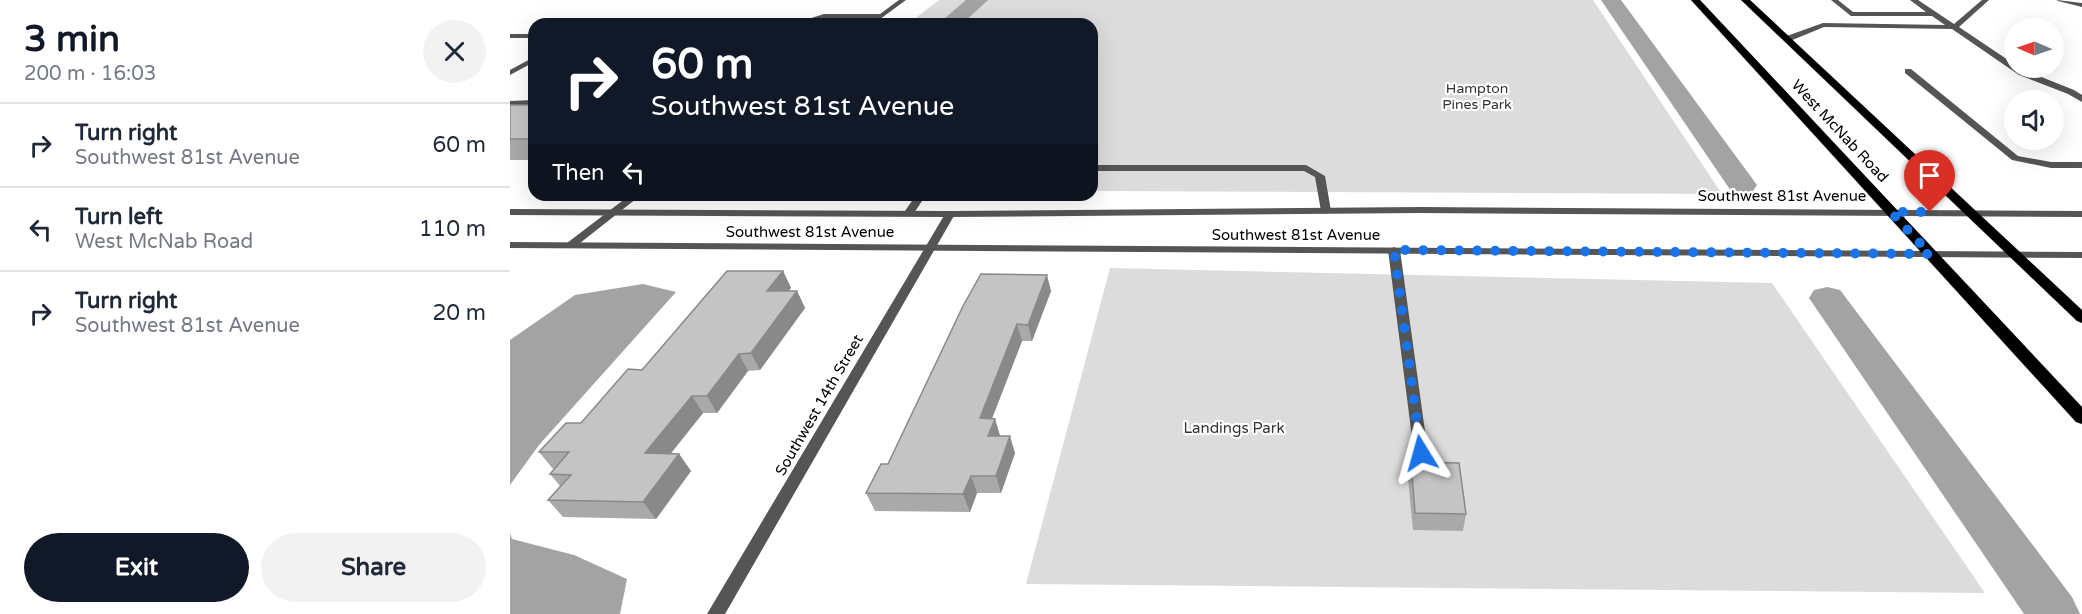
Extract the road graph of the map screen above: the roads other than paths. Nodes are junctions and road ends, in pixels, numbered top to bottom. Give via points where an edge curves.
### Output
1 (903, 0) edge
2 (1695, 0) edge
3 (1745, 0) edge
4 (1834, 0) edge
5 (1913, 0) edge
6 (1986, 0) edge
7 (2060, 0) edge
8 (2082, 5) edge
9 (1936, 14) junction
10 (881, 16) junction
11 (816, 18) edge
12 (878, 18) edge
13 (1955, 27) junction
14 (514, 36) edge
15 (1786, 39) junction
16 (510, 41) edge
17 (528, 62) edge
18 (1908, 71) dead end
19 (510, 73) edge
20 (2071, 92) junction
21 (2082, 92) edge
22 (2082, 99) edge
23 (510, 104) edge
24 (528, 104) edge
25 (2082, 165) edge
26 (1098, 168) edge
27 (628, 201) edge
28 (917, 201) edge
29 (1326, 211) junction
30 (510, 212) edge
31 (1891, 212) junction
32 (612, 213) junction
33 (1969, 213) junction
34 (908, 214) junction
35 (950, 214) junction
36 (2082, 214) edge
37 (510, 245) edge
38 (571, 245) junction
39 (931, 247) junction
40 (1394, 250) junction
41 (1930, 254) junction
42 (2014, 255) junction
43 (2082, 255) edge
44 (2082, 318) edge
45 (2082, 418) edge
46 (1421, 453) dead end
47 (716, 614) edge

1 - 10 street
2 - 31 main road, West McNab Road
3 - 15 main road, West McNab Road
4 - 9 street via 1851,14
5 - 9 street
6 - 13 street
7 - 8 street
9 - 13 street
10 - 11 street
10 - 12 street
13 - 15 street via 1823,25
13 - 20 street via 2022,73
14 - 16 street
15 - 33 main road, West McNab Road
17 - 19 street
18 - 25 street via 2015,158 2051,165
20 - 21 street
20 - 22 street
23 - 24 street
26 - 29 street via 1306,168 1320,176
27 - 32 street
28 - 34 street
29 - 31 street, Southwest 81st Avenue
29 - 35 street, Southwest 81st Avenue
30 - 32 street, Southwest 81st Avenue
31 - 33 street, Southwest 81st Avenue
31 - 41 main road, West McNab Road
32 - 34 street, Southwest 81st Avenue
32 - 38 street
33 - 36 street, Southwest 81st Avenue
33 - 42 main road, West McNab Road
34 - 35 street, Southwest 81st Avenue
35 - 39 street, Southwest 14th Street
37 - 38 street, Southwest 81st Avenue
38 - 39 street, Southwest 81st Avenue
39 - 40 street, Southwest 81st Avenue
39 - 47 street, Southwest 14th Street
40 - 41 street, Southwest 81st Avenue
40 - 46 street
41 - 42 street, Southwest 81st Avenue
41 - 45 main road, West McNab Road
42 - 43 street, Southwest 81st Avenue
42 - 44 main road, West McNab Road

